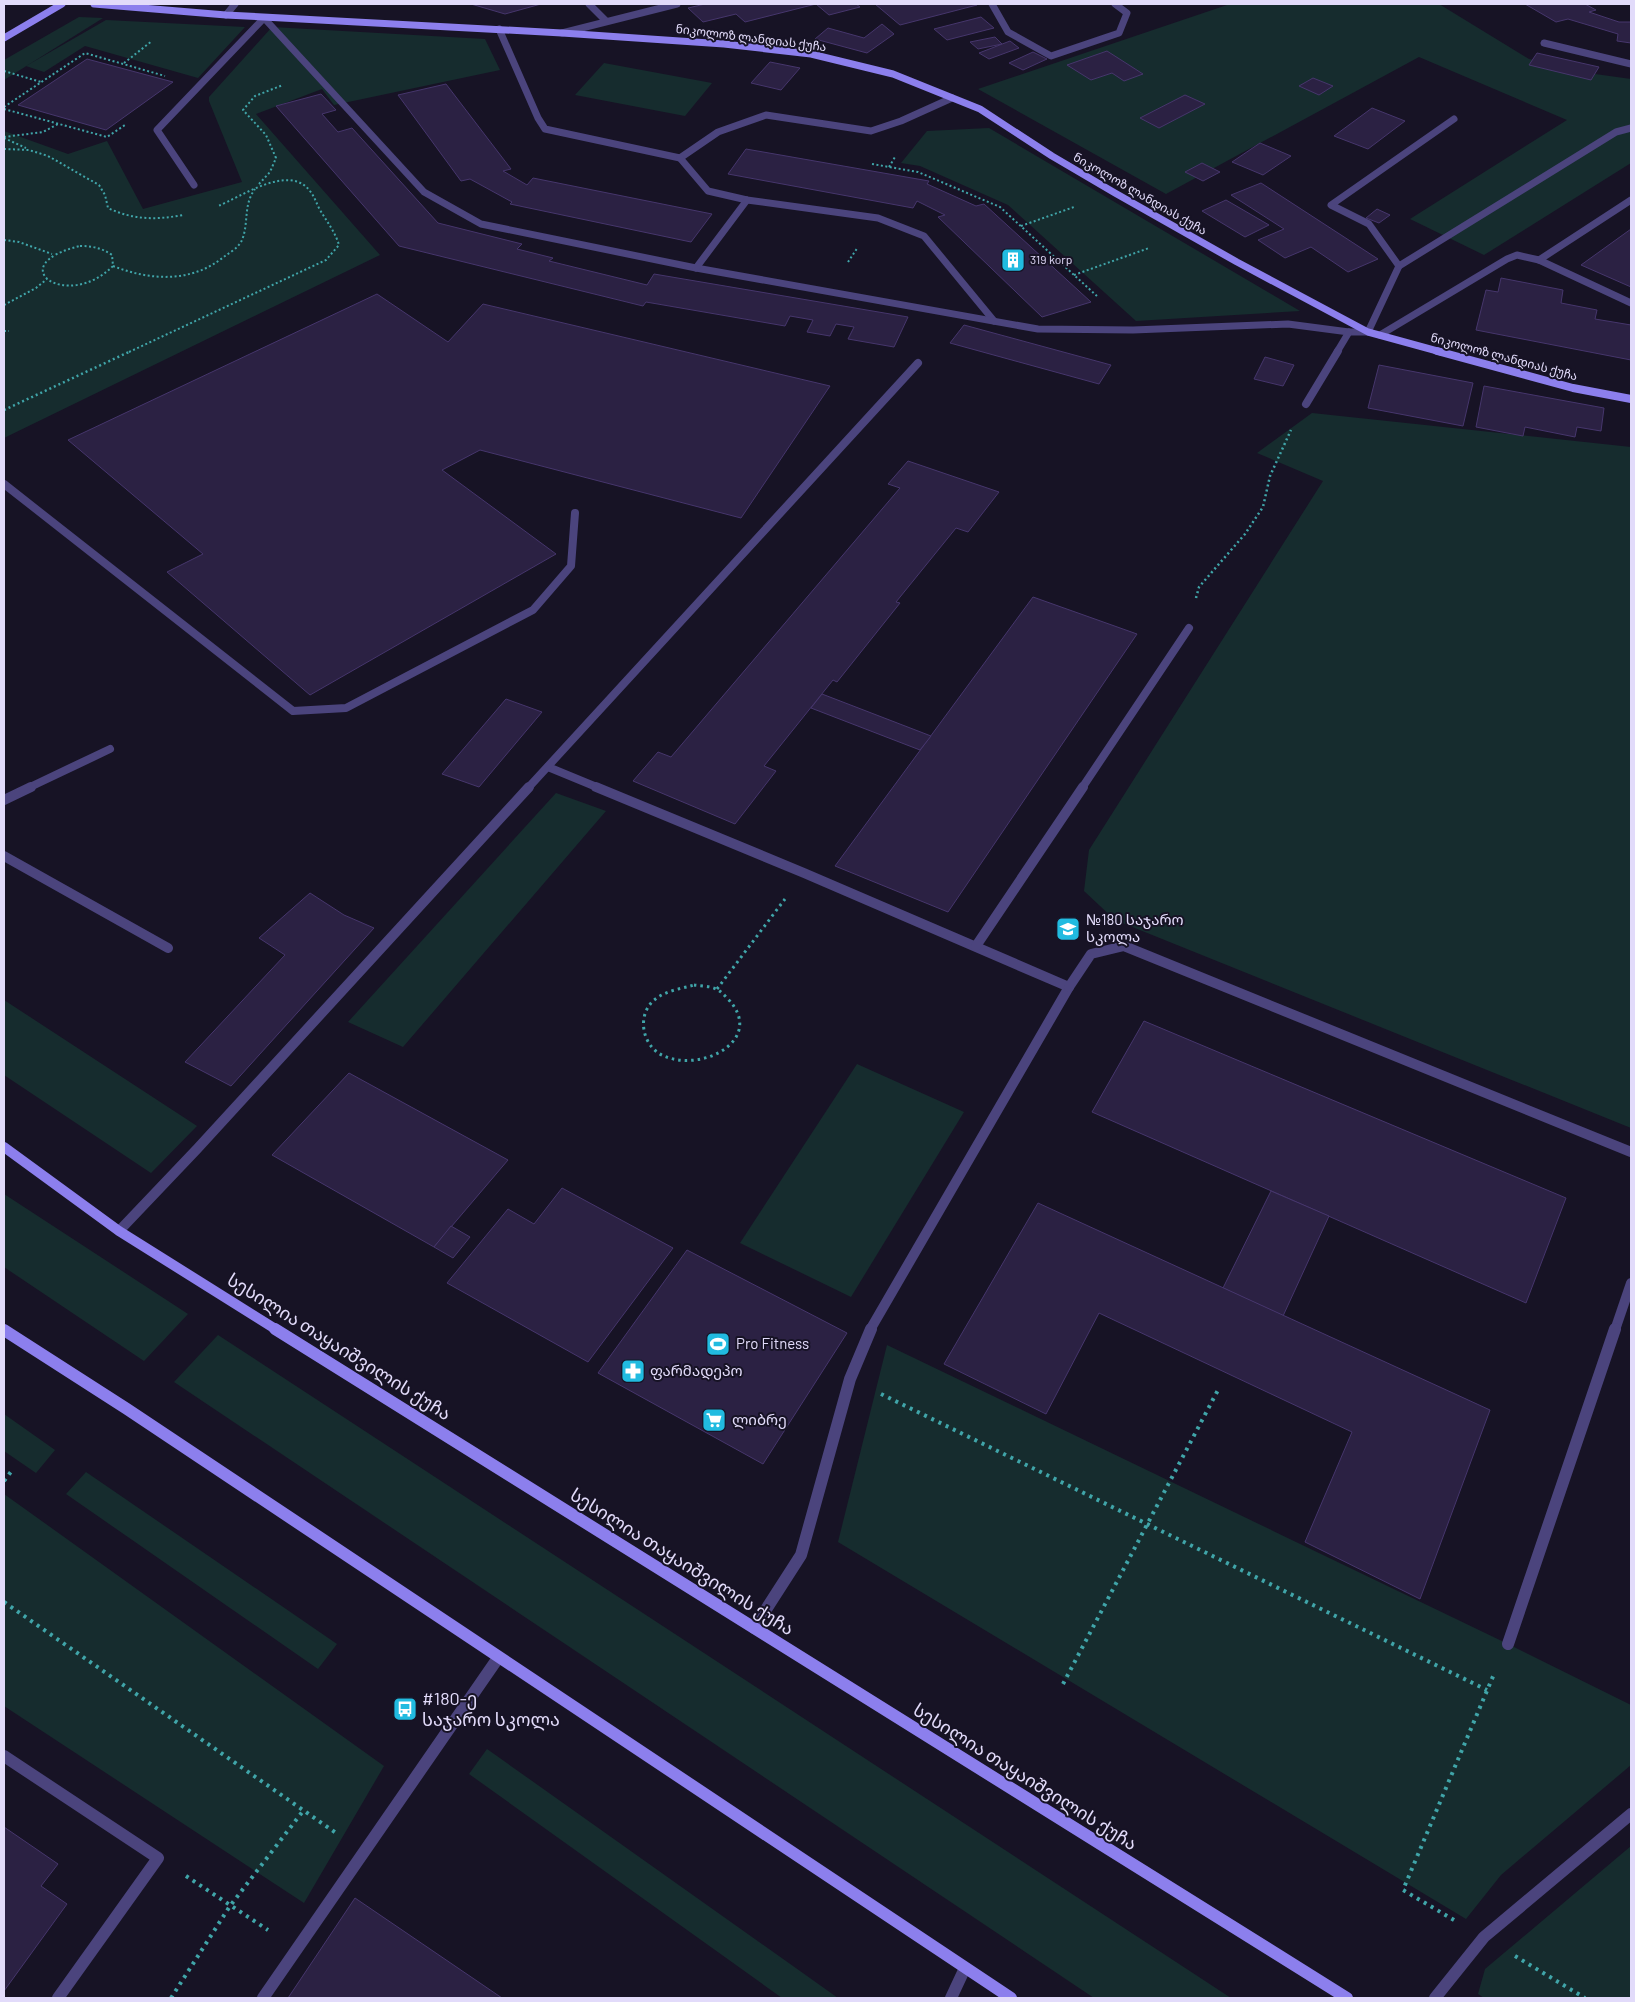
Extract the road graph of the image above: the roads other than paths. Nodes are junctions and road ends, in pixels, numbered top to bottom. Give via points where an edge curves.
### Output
1 (62, 4) edge
2 (94, 4) edge
3 (235, 4) edge
4 (589, 4) edge
5 (677, 4) edge
6 (992, 4) edge
7 (1115, 4) edge
8 (226, 16) junction
9 (264, 18) junction
10 (606, 21) junction
11 (499, 29) junction
12 (562, 32) junction
13 (4, 38) edge
14 (1544, 43) dead end
15 (1631, 64) edge
16 (952, 98) junction
17 (1454, 119) dead end
18 (1631, 128) edge
19 (680, 158) junction
20 (194, 185) dead end
21 (746, 200) junction
22 (1631, 200) edge
23 (1539, 260) junction
24 (1399, 266) junction
25 (696, 268) junction
26 (1631, 303) edge
27 (994, 321) junction
28 (1349, 332) junction
29 (1368, 332) junction
30 (1380, 336) junction
31 (918, 363) dead end
32 (1631, 399) edge
33 (1306, 404) road end
34 (4, 484) edge
35 (575, 513) dead end
36 (1189, 628) road end
37 (110, 749) dead end
38 (548, 767) junction
39 (4, 800) edge
40 (4, 856) edge
41 (976, 946) junction
42 (168, 948) dead end
43 (1069, 987) junction
44 (4, 1147) edge
45 (1631, 1152) edge
46 (119, 1231) junction
47 (1631, 1283) edge
48 (4, 1330) edge
49 (754, 1628) junction
50 (1508, 1644) road end
51 (498, 1658) junction
52 (4, 1756) edge
53 (1631, 1814) edge
54 (965, 1968) junction
55 (58, 1998) edge
56 (262, 1998) edge
57 (951, 1998) edge
58 (1010, 1998) edge
59 (1347, 1998) edge
60 (1435, 1998) edge

1 - 13 street
2 - 8 street, ნიკოლოზ ლანდიას ქუჩა
3 - 8 street
4 - 10 street
5 - 10 street
6 - 7 street via 1008,32 1051,56 1119,33 1127,13
8 - 9 street, ნიკოლოზ ლანდიას ქუჩა
9 - 11 street, ნიკოლოზ ლანდიას ქუჩა
9 - 20 street via 157,130
9 - 25 street via 424,192 481,224
10 - 12 street
11 - 12 street, ნიკოლოზ ლანდიას ქუჩა
11 - 19 street via 545,129
12 - 16 street, ნიკოლოზ ლანდიას ქუჩა via 811,54 893,74
14 - 15 street
16 - 19 street via 871,131 766,115 718,132
16 - 29 street, ნიკოლოზ ლანდიას ქუჩა via 980,109 1115,193
17 - 24 street via 1331,205 1369,224
18 - 24 street via 1616,132
19 - 21 street via 708,191
21 - 25 street
21 - 27 street via 878,218 924,236
22 - 23 street
23 - 26 street
23 - 30 street via 1517,255 1507,258
24 - 29 street
25 - 27 street
27 - 28 street via 1038,329 1133,330 1288,324
28 - 29 street
28 - 33 street
29 - 30 street, ნიკოლოზ ლანდიას ქუჩა
30 - 32 street, ნიკოლოზ ლანდიას ქუჩა via 1574,388
31 - 38 street
34 - 35 street via 293,711 346,708 533,610 571,566
36 - 41 street
37 - 39 street
38 - 41 street
38 - 46 street
40 - 42 street
41 - 43 street
43 - 45 street via 1091,954 1124,946
43 - 49 street via 870,1328 850,1379 801,1555
44 - 46 street, სესილია თაყაიშვილის ქუჩა
46 - 49 street, სესილია თაყაიშვილის ქუჩა
47 - 50 street
48 - 51 street
49 - 59 street, სესილია თაყაიშვილის ქუჩა
51 - 54 street
51 - 56 street
52 - 55 street via 158,1858
53 - 60 street via 1484,1937
54 - 57 street
54 - 58 street

